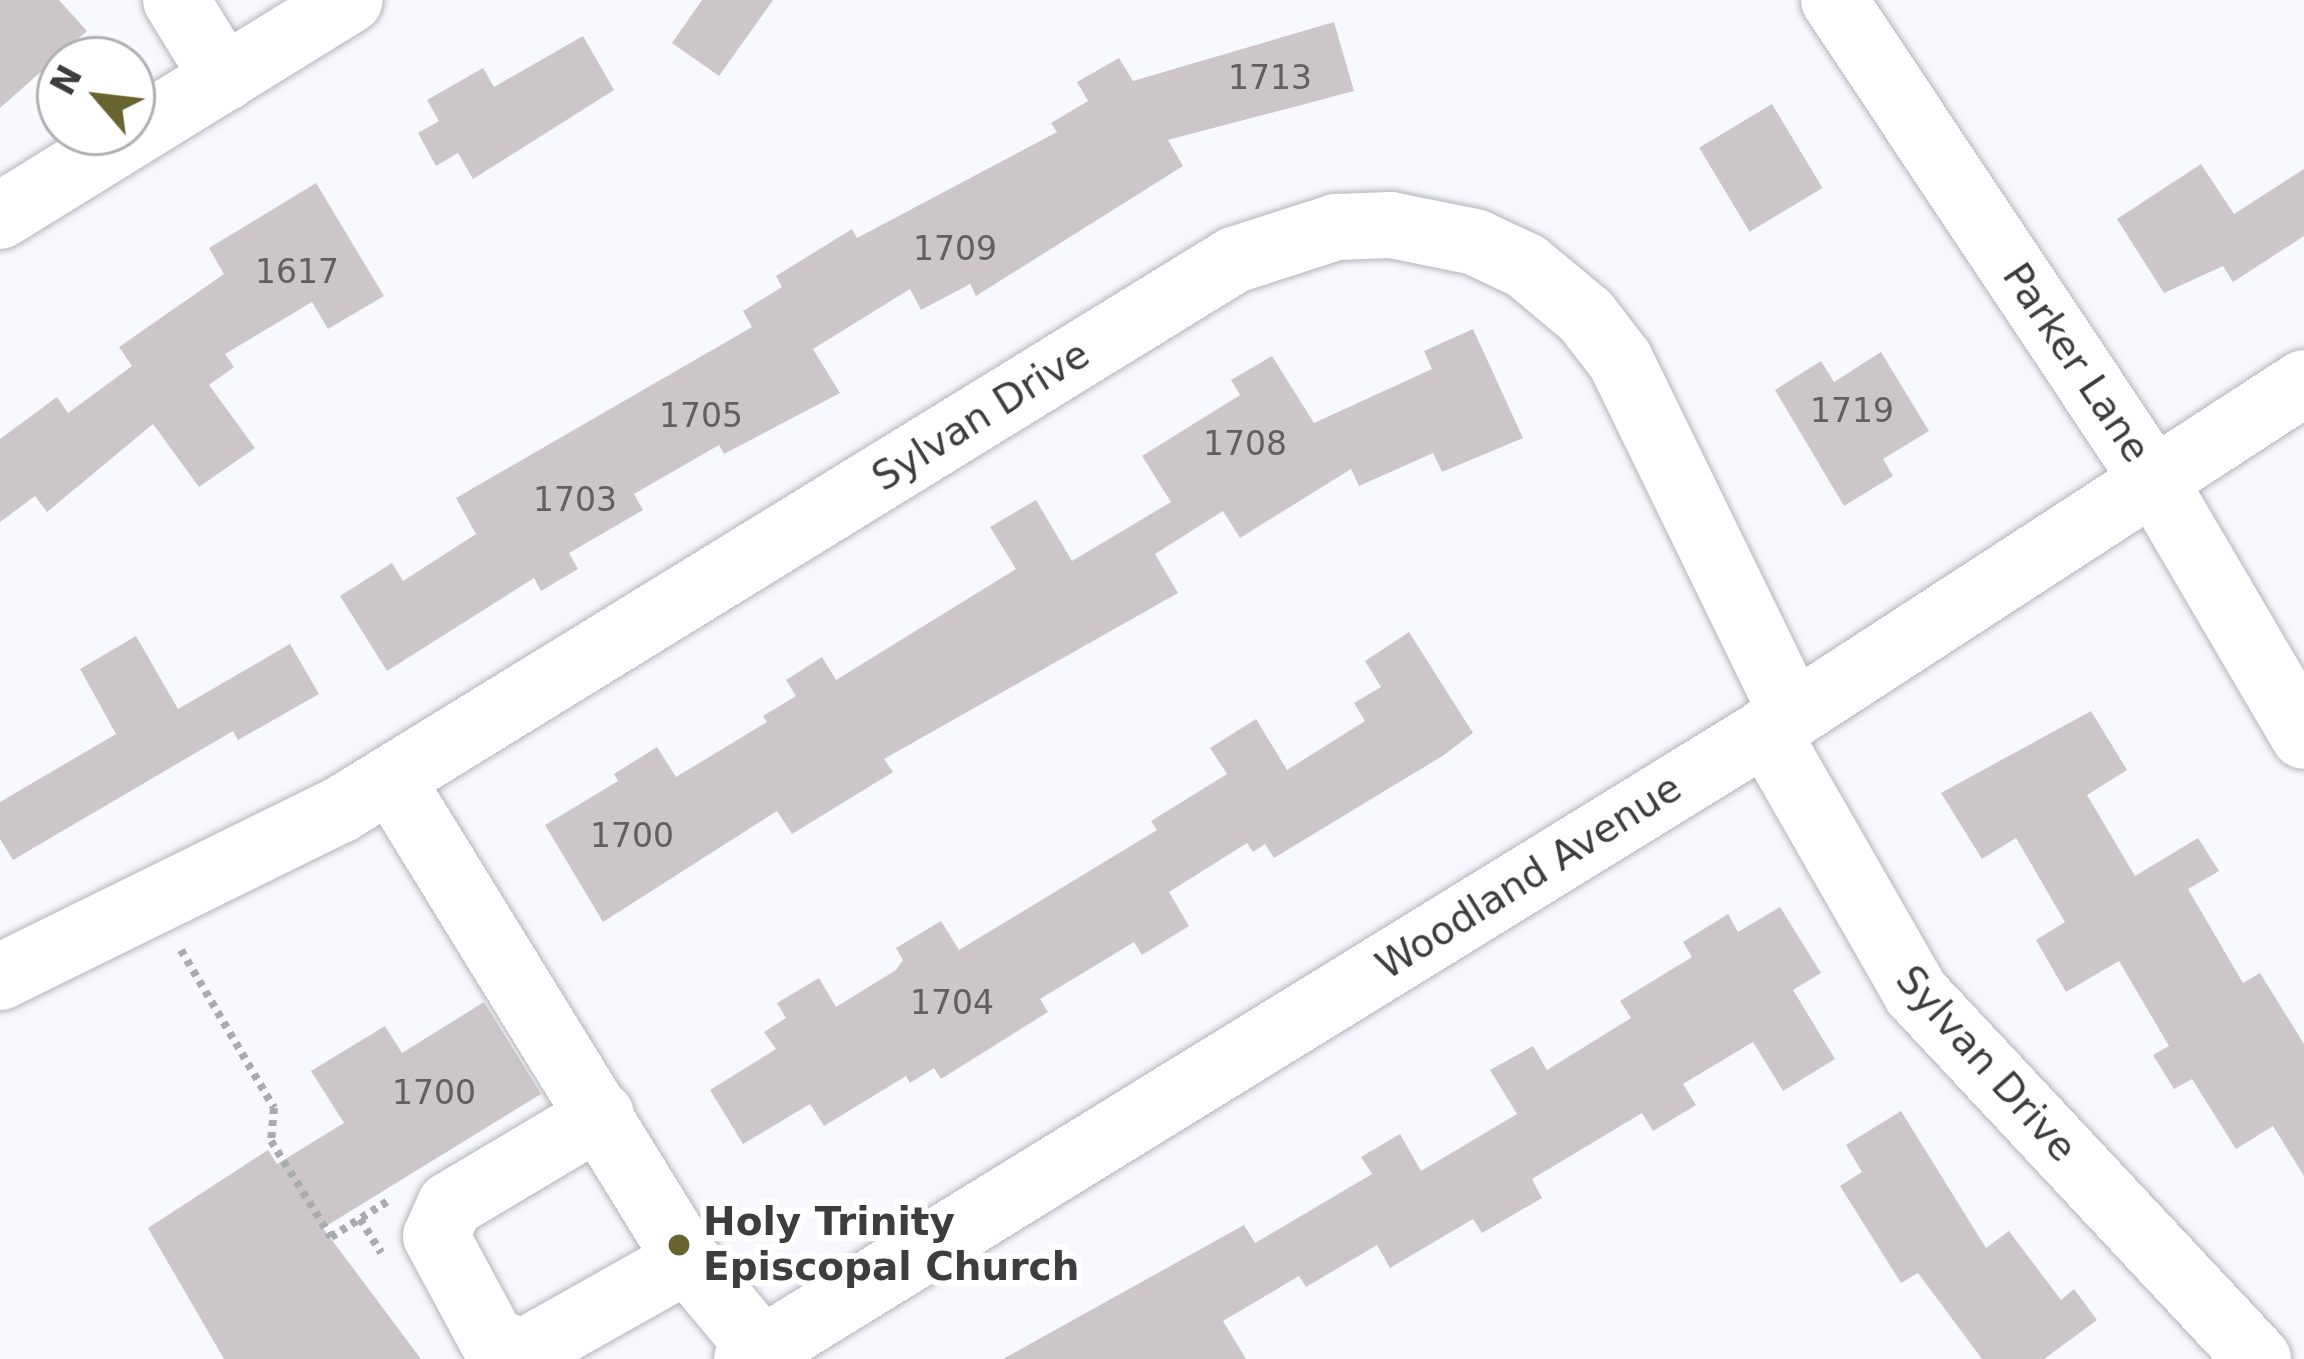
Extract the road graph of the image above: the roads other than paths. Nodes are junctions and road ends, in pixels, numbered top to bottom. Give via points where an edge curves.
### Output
1 (176, 0) edge
2 (350, 0) edge
3 (1834, 0) edge
4 (224, 78) junction
5 (0, 216) edge
6 (2304, 383) edge
7 (2156, 484) junction
8 (1780, 723) junction
9 (2304, 736) edge
10 (391, 778) junction
11 (0, 977) edge
12 (601, 1115) junction
13 (687, 1260) junction
14 (754, 1354) edge
15 (2258, 1359) edge

1 - 4 street
2 - 4 street
3 - 7 street, Parker Lane
4 - 5 street
6 - 7 street, Woodland Avenue
7 - 8 street, Woodland Avenue
7 - 9 street, Parker Lane
8 - 10 street, Sylvan Drive via 1620,360 1586,316 1499,252 1447,233 1361,224 1309,232 1234,260
8 - 14 street, Woodland Avenue
8 - 15 street, Sylvan Drive via 1916,993
10 - 11 street, Sylvan Drive
10 - 12 street
12 - 13 street
12 - 13 street via 450,1205 436,1236 493,1340 522,1353
13 - 14 street

